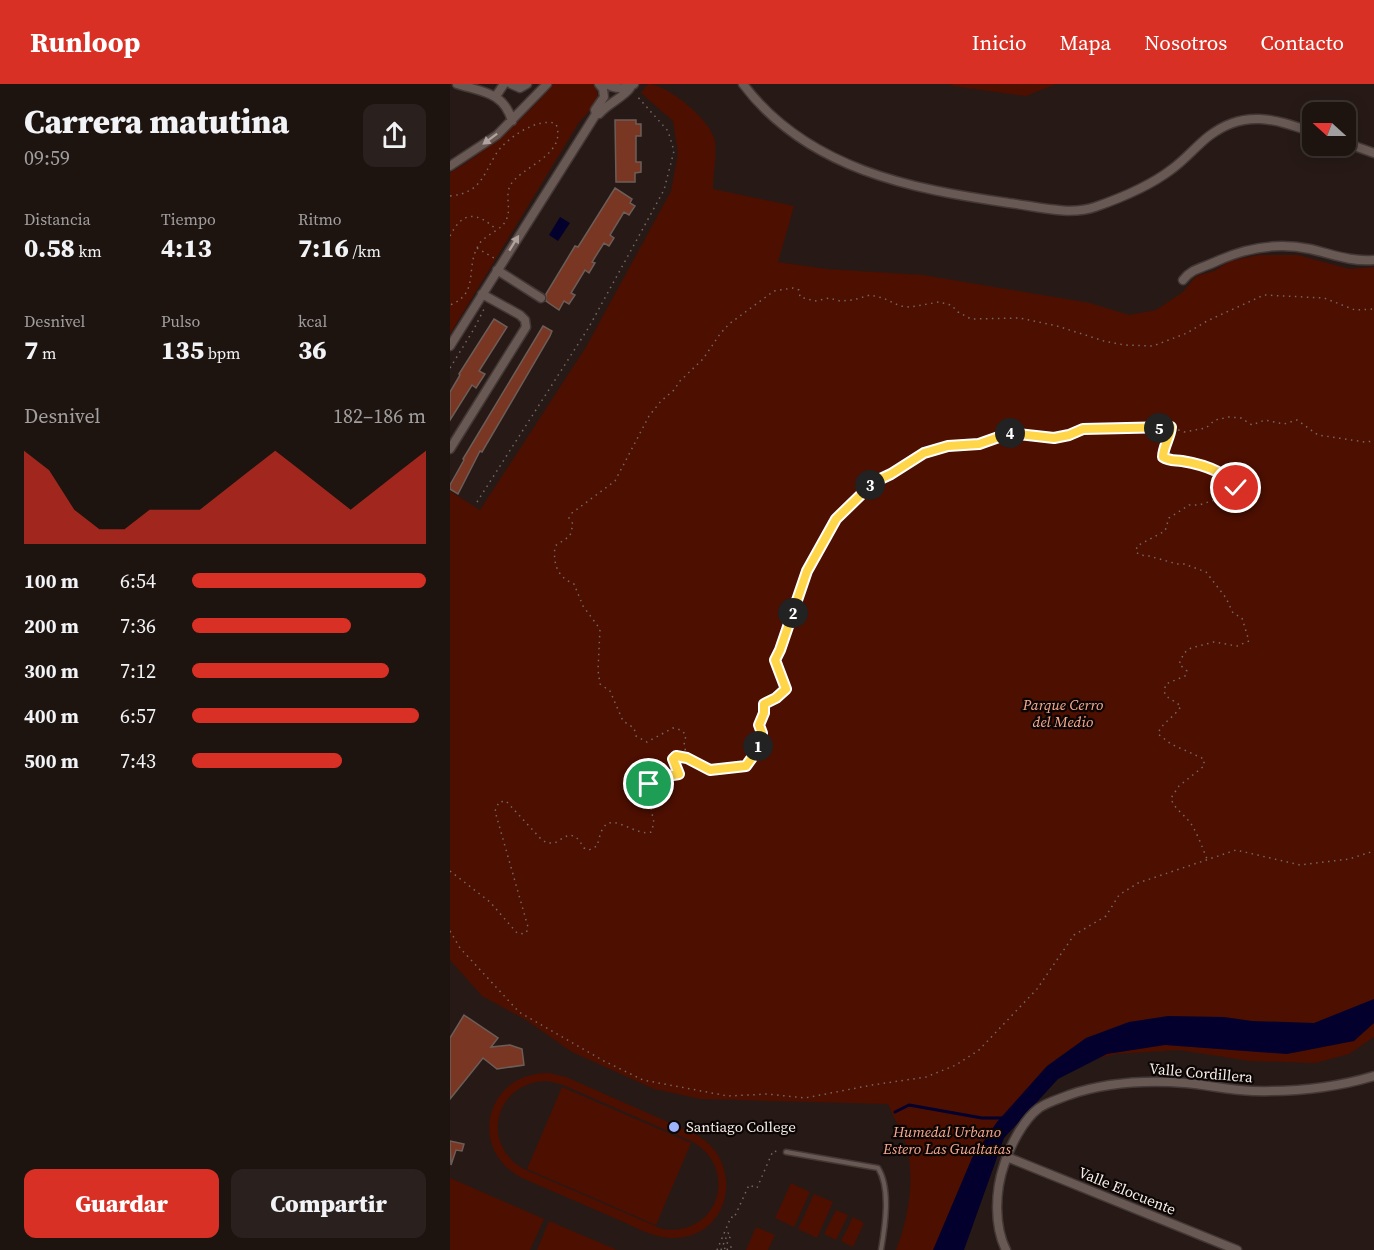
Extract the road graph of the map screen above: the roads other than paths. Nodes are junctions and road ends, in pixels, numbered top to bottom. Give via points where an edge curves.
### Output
1 (457, 84) edge
2 (504, 84) edge
3 (511, 84) edge
4 (527, 84) edge
5 (547, 84) edge
6 (599, 84) edge
7 (743, 84) edge
8 (610, 86) edge
9 (632, 86) edge
10 (495, 96) junction
11 (596, 114) junction
12 (512, 121) junction
13 (1302, 129) edge
14 (1356, 147) edge
15 (1374, 153) edge
16 (450, 166) edge
17 (1374, 260) edge
18 (499, 266) junction
19 (1183, 280) dead end
20 (482, 294) junction
21 (541, 298) dead end
22 (450, 346) edge
23 (450, 449) edge
24 (1374, 1076) edge
25 (786, 1152) road end
26 (1007, 1157) junction
27 (881, 1250) edge
28 (1006, 1250) edge
29 (1237, 1250) edge

1 - 10 street
2 - 10 street
3 - 4 street via 520,88
5 - 12 street
6 - 11 street via 604,97
7 - 13 street via 800,138 858,168 917,188 1058,209 1092,208 1154,181 1185,160 1209,136 1236,122 1274,119
8 - 9 street
9 - 11 street
10 - 12 street via 504,103
18 -> 11 street
12 -> 16 street
14 - 15 street
17 - 19 street via 1271,246 1230,255 1190,271
18 - 20 street
18 - 21 street
20 - 22 street
20 - 23 street via 520,315 526,327
24 - 26 street, Valle Cordillera via 1330,1087 1290,1091 1151,1081 1089,1089 1037,1110
25 - 27 lane via 878,1168 884,1181 886,1225
26 - 28 street, Valle Cordillera via 998,1203
26 - 29 street, Valle Elocuente

